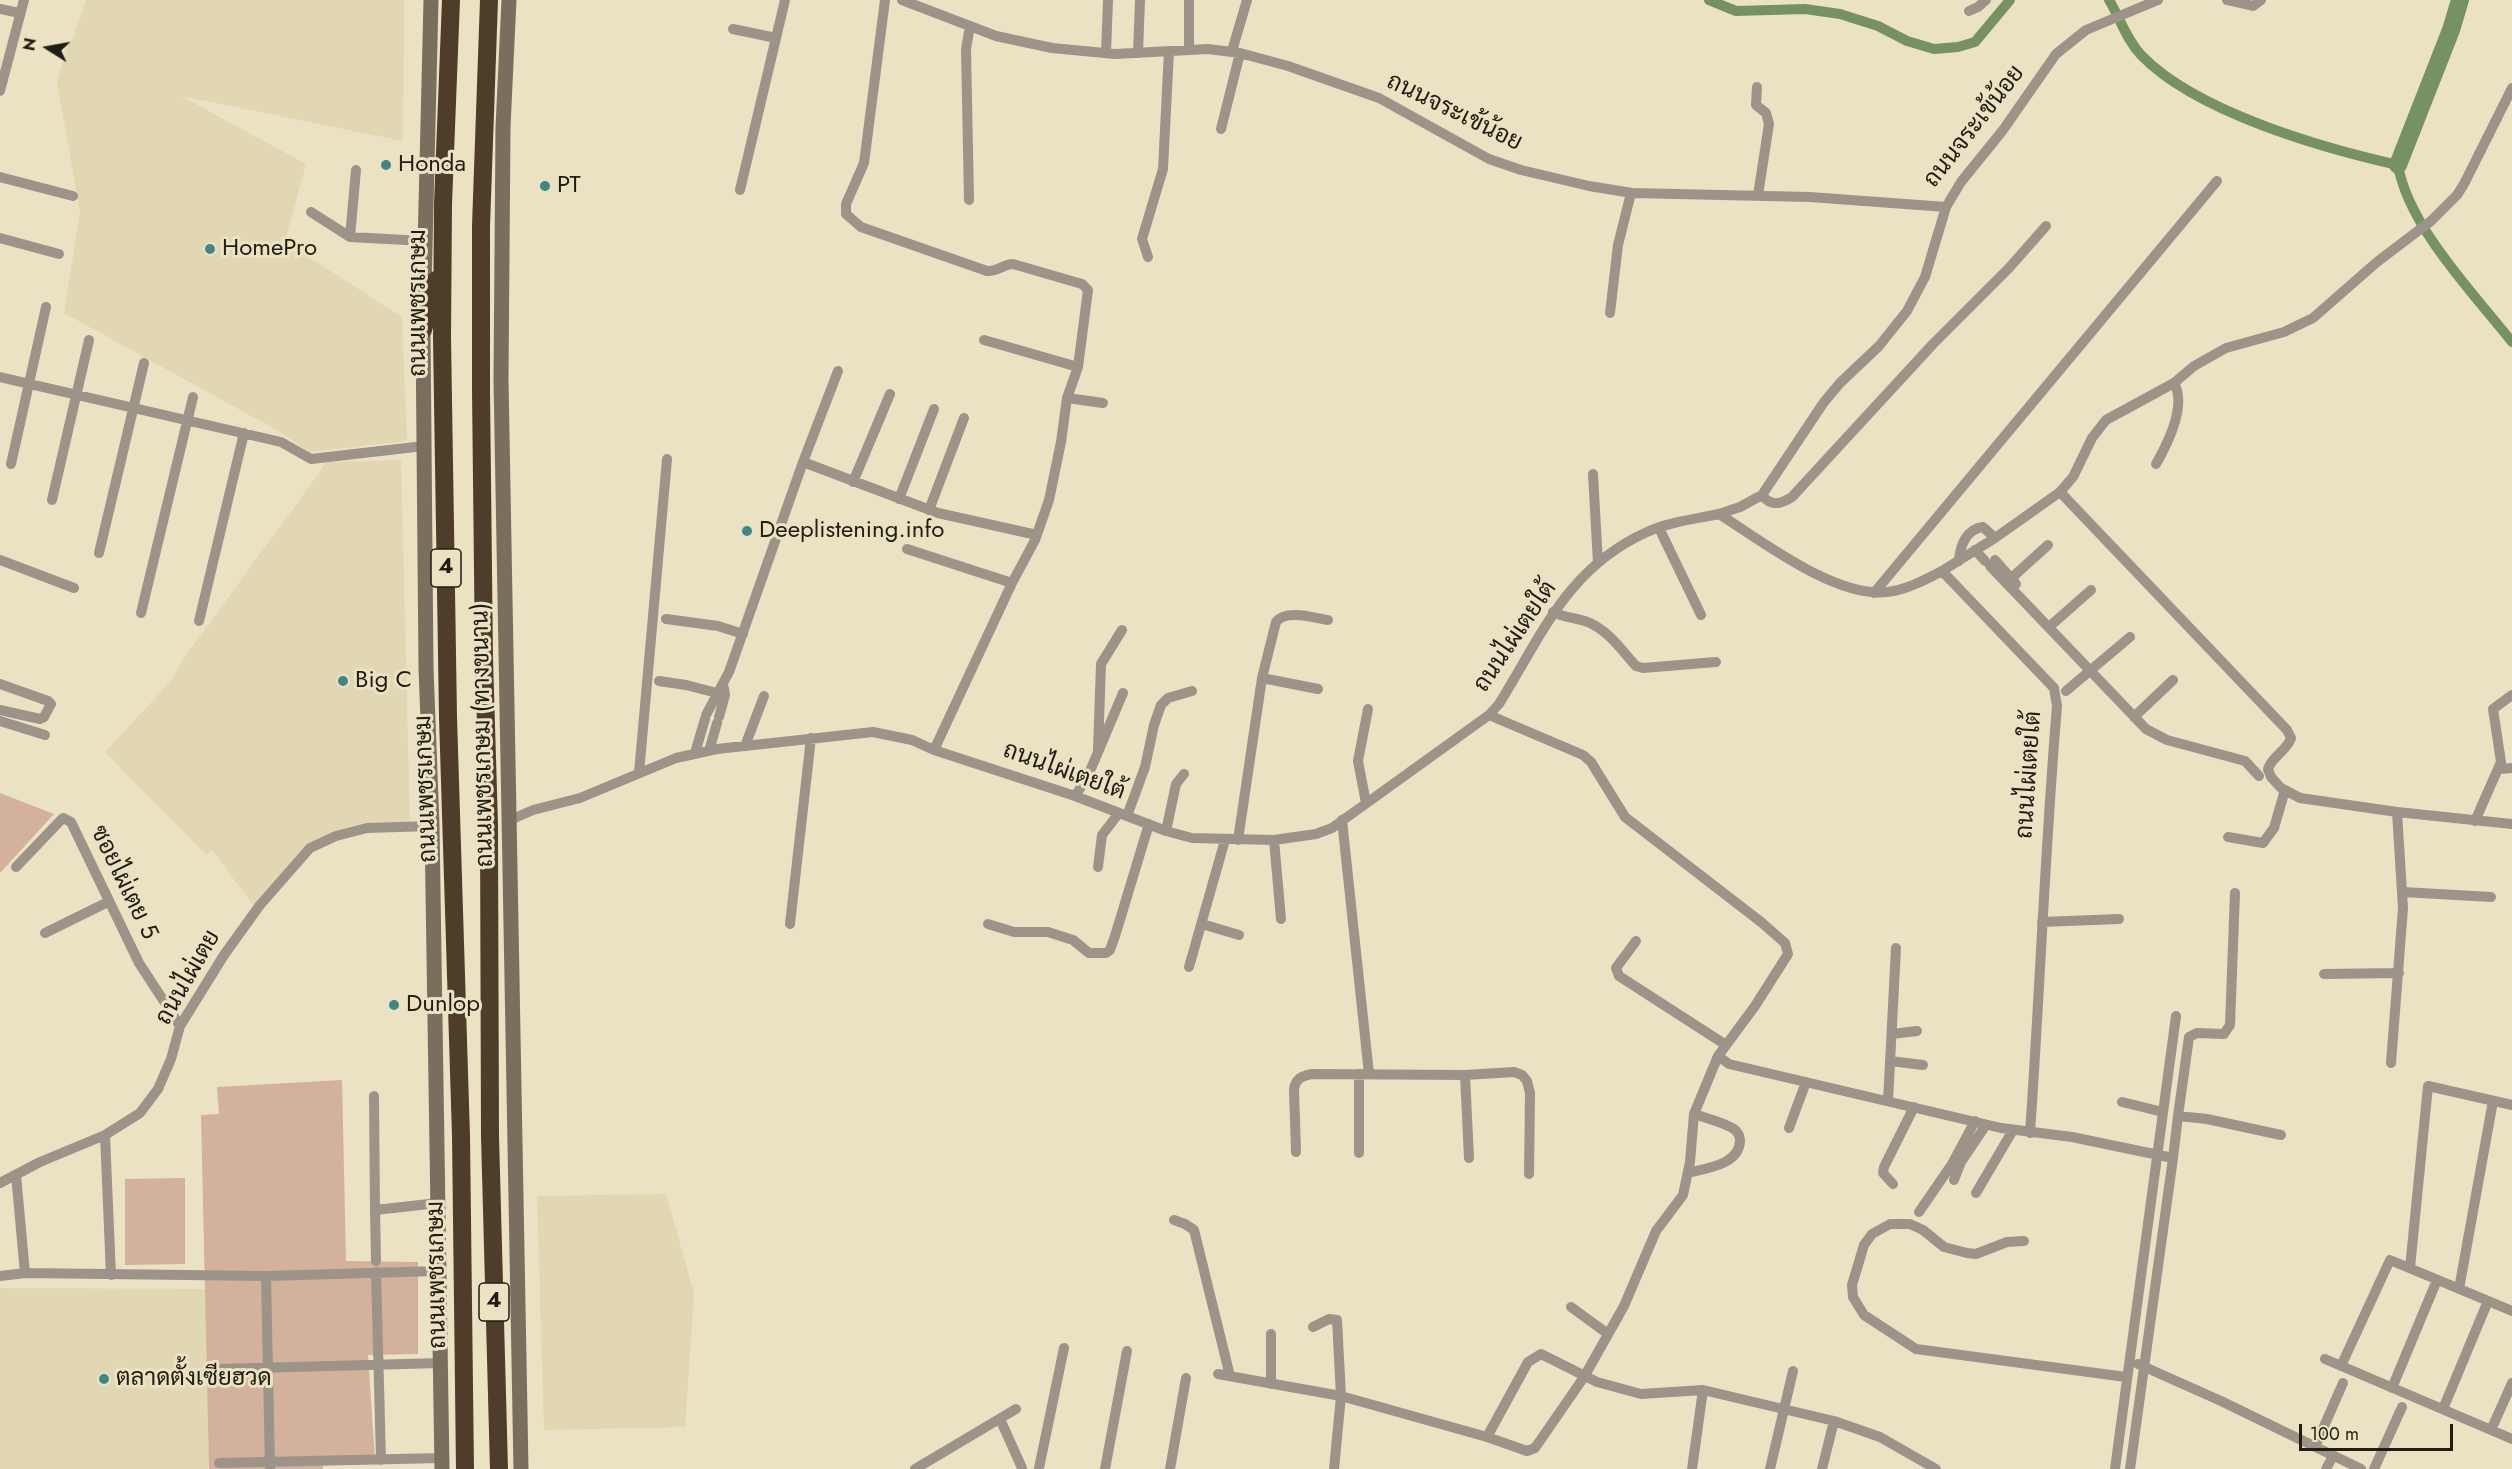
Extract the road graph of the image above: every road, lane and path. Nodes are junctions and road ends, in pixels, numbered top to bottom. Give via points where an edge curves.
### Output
1 (24, 0) edge
2 (430, 0) edge
3 (451, 0) edge
4 (489, 0) edge
5 (509, 0) edge
6 (785, 0) edge
7 (885, 0) edge
8 (902, 0) edge
9 (1108, 0) edge
10 (1140, 0) edge
11 (1189, 0) edge
12 (1247, 0) edge
13 (1986, 0) edge
14 (2158, 0) edge
15 (2227, 0) edge
16 (2261, 0) edge
17 (0, 9) edge
18 (1969, 11) dead end
19 (20, 13) junction
20 (970, 26) junction
21 (733, 29) dead end
22 (776, 38) junction
23 (1189, 49) junction
24 (1169, 51) junction
25 (1236, 52) junction
26 (1106, 53) junction
27 (1138, 53) junction
28 (1757, 87) dead end
29 (2512, 88) edge
30 (0, 91) edge
31 (1221, 129) dead end
32 (356, 171) dead end
33 (0, 177) edge
34 (2217, 181) dead end
35 (740, 190) dead end
36 (1630, 193) junction
37 (1758, 195) junction
38 (74, 196) dead end
39 (969, 200) dead end
40 (1946, 207) junction
41 (311, 212) dead end
42 (2046, 226) dead end
43 (350, 237) junction
44 (0, 238) edge
45 (424, 241) junction
46 (59, 254) dead end
47 (442, 254) junction
48 (1148, 256) dead end
49 (46, 307) dead end
50 (1610, 313) dead end
51 (423, 330) junction
52 (89, 340) dead end
53 (984, 340) dead end
54 (144, 363) dead end
55 (1078, 367) junction
56 (838, 371) dead end
57 (0, 377) edge
58 (28, 383) junction
59 (2174, 383) junction
60 (76, 394) junction
61 (890, 394) dead end
62 (193, 398) dead end
63 (1067, 398) junction
64 (1103, 403) dead end
65 (133, 407) junction
66 (934, 409) dead end
67 (964, 418) dead end
68 (188, 420) junction
69 (244, 433) junction
70 (424, 446) junction
71 (667, 459) dead end
72 (803, 462) junction
73 (11, 464) dead end
74 (2156, 464) dead end
75 (1593, 474) dead end
76 (853, 482) junction
77 (2060, 492) junction
78 (1762, 495) junction
79 (899, 499) junction
80 (52, 500) dead end
81 (929, 510) junction
82 (1719, 514) junction
83 (1659, 528) junction
84 (1037, 535) junction
85 (1995, 538) junction
86 (2048, 545) dead end
87 (1978, 548) junction
88 (907, 549) dead end
89 (99, 553) dead end
90 (0, 560) edge
91 (1959, 561) junction
92 (1598, 563) junction
93 (1942, 571) junction
94 (2009, 581) junction
95 (1012, 583) junction
96 (74, 588) dead end
97 (2091, 590) dead end
98 (1874, 593) junction
99 (1553, 612) junction
100 (141, 613) dead end
101 (1701, 615) dead end
102 (666, 619) dead end
103 (1328, 620) dead end
104 (199, 621) dead end
105 (2049, 627) junction
106 (1122, 630) dead end
107 (743, 634) junction
108 (2130, 637) dead end
109 (1716, 662) dead end
110 (2091, 672) junction
111 (1262, 678) junction
112 (2173, 680) dead end
113 (659, 681) dead end
114 (0, 684) edge
115 (1317, 689) dead end
116 (722, 691) junction
117 (1192, 691) dead end
118 (2066, 691) dead end
119 (1123, 693) dead end
120 (2512, 695) edge
121 (764, 696) dead end
122 (1368, 709) dead end
123 (0, 710) edge
124 (1488, 715) junction
125 (2134, 717) junction
126 (0, 721) edge
127 (45, 735) dead end
128 (811, 738) junction
129 (745, 746) junction
130 (934, 750) junction
131 (1098, 750) junction
132 (709, 751) junction
133 (695, 753) junction
134 (2512, 768) edge
135 (2500, 769) junction
136 (639, 773) junction
137 (1184, 774) dead end
138 (2259, 776) dead end
139 (2284, 790) junction
140 (1075, 796) junction
141 (1366, 803) junction
142 (2397, 812) junction
143 (1123, 815) junction
144 (1342, 820) junction
145 (508, 821) junction
146 (2475, 821) junction
147 (1149, 824) junction
148 (2512, 824) edge
149 (432, 826) junction
150 (1166, 831) junction
151 (2228, 837) dead end
152 (1225, 840) junction
153 (1238, 840) junction
154 (1274, 840) junction
155 (16, 867) dead end
156 (1098, 867) dead end
157 (2403, 892) junction
158 (2235, 893) dead end
159 (2491, 897) dead end
160 (108, 902) junction
161 (1281, 919) dead end
162 (2119, 919) dead end
163 (2042, 922) junction
164 (790, 924) dead end
165 (988, 924) dead end
166 (1202, 924) junction
167 (45, 933) dead end
168 (1239, 935) dead end
169 (1636, 941) dead end
170 (1896, 948) dead end
171 (1189, 967) dead end
172 (2399, 973) junction
173 (2324, 974) dead end
174 (2176, 1016) dead end
175 (180, 1026) junction
176 (1917, 1031) dead end
177 (1892, 1034) junction
178 (1726, 1045) junction
179 (1718, 1056) junction
180 (1890, 1061) junction
181 (2391, 1063) dead end
182 (1923, 1065) dead end
183 (1364, 1074) junction
184 (1465, 1075) junction
185 (1806, 1082) junction
186 (374, 1096) dead end
187 (1888, 1101) junction
188 (2493, 1101) junction
189 (2122, 1102) dead end
190 (2512, 1105) edge
191 (1914, 1107) junction
192 (2163, 1112) junction
193 (1694, 1114) junction
194 (2178, 1116) junction
195 (1975, 1121) junction
196 (1986, 1125) junction
197 (1789, 1128) dead end
198 (2013, 1130) junction
199 (2030, 1133) junction
200 (105, 1135) junction
201 (2281, 1136) dead end
202 (1296, 1152) dead end
203 (1359, 1153) dead end
204 (2156, 1155) junction
205 (1469, 1158) dead end
206 (2173, 1158) junction
207 (1688, 1173) junction
208 (1529, 1174) dead end
209 (16, 1175) junction
210 (1954, 1180) dead end
211 (0, 1183) edge
212 (1893, 1184) dead end
213 (1976, 1193) dead end
214 (438, 1203) junction
215 (375, 1210) junction
216 (1918, 1212) dead end
217 (1174, 1220) dead end
218 (2024, 1240) dead end
219 (376, 1266) junction
220 (2410, 1268) junction
221 (439, 1271) junction
222 (25, 1273) junction
223 (111, 1275) junction
224 (0, 1276) edge
225 (266, 1276) junction
226 (2438, 1280) junction
227 (2459, 1289) junction
228 (2488, 1301) junction
229 (1571, 1307) dead end
230 (2512, 1311) edge
231 (1313, 1327) dead end
232 (1271, 1334) dead end
233 (1608, 1334) junction
234 (1064, 1348) dead end
235 (1127, 1352) dead end
236 (2325, 1359) dead end
237 (2128, 1361) junction
238 (441, 1363) junction
239 (378, 1365) junction
240 (2144, 1366) junction
241 (2340, 1366) junction
242 (268, 1368) junction
243 (218, 1369) dead end
244 (1793, 1371) dead end
245 (1218, 1374) dead end
246 (1230, 1376) junction
247 (1584, 1377) junction
248 (2126, 1377) junction
249 (1186, 1378) dead end
250 (2343, 1383) dead end
251 (2512, 1383) edge
252 (1271, 1384) junction
253 (2392, 1388) junction
254 (1703, 1390) junction
255 (1341, 1396) junction
256 (2402, 1407) dead end
257 (1016, 1409) dead end
258 (2443, 1409) junction
259 (1783, 1410) junction
260 (1000, 1419) junction
261 (1834, 1421) junction
262 (2491, 1430) junction
263 (1487, 1437) junction
264 (2512, 1439) edge
265 (2315, 1447) junction
266 (2333, 1456) junction
267 (381, 1460) junction
268 (219, 1462) dead end
269 (442, 1463) edge
270 (270, 1465) edge
271 (1021, 1468) edge
272 (1040, 1468) edge
273 (465, 1469) edge
274 (499, 1469) edge
275 (521, 1469) edge
276 (915, 1469) edge
277 (1105, 1469) edge
278 (1170, 1469) edge
279 (1334, 1469) edge
280 (1692, 1469) edge
281 (1770, 1469) edge
282 (1822, 1469) edge
283 (1936, 1469) edge
284 (2115, 1469) edge
285 (2130, 1469) edge
286 (2326, 1469) edge
287 (2361, 1469) edge
288 (2374, 1469) edge

1 - 19 street
2 - 45 main road, 4
3 - 47 highway, ถนนเพชรเกษม / 4
4 - 274 highway, 4 via 481,392 490,1136
5 - 145 main road, ถนนเพชรเกษม (ทางขนาน) / 4 via 503,127 501,349
6 - 22 street
7 - 55 street via 864,163 846,204 846,214 861,227 987,271 1013,264 1086,286
8 - 20 street, ถนนจระเข้น้อย
9 - 26 street
10 - 27 street
11 - 23 street
12 - 25 street
13 - 18 street
14 - 40 street, ถนนจระเข้น้อย via 2086,30 2056,54
15 - 16 street via 2253,6
17 - 19 street
19 - 30 street
20 - 26 street, ถนนจระเข้น้อย via 1015,42
20 - 39 street via 966,49
21 - 22 street
22 - 35 street
23 - 24 street, ถนนจระเข้น้อย
23 - 25 street, ถนนจระเข้น้อย
24 - 27 street, ถนนจระเข้น้อย
24 - 48 street via 1163,169 1142,239
25 - 31 street
25 - 36 street, ถนนจระเข้น้อย via 1379,98 1489,159 1524,171
26 - 27 street, ถนนจระเข้น้อย
28 - 37 street via 1756,105 1766,113 1769,124
29 - 59 street via 2464,184 2431,221 2313,318 2284,332 2226,348
32 - 43 street
33 - 38 street
34 - 98 street
36 - 37 street, ถนนจระเข้น้อย
36 - 50 street via 1618,245
37 - 40 street, ถนนจระเข้น้อย
40 - 78 street via 1925,277 1907,311 1824,402
41 - 43 street
42 - 78 street via 1792,497 1773,503
43 - 45 street
44 - 46 street
45 - 51 main road, 4
47 - 51 highway
47 - 273 highway, ถนนเพชรเกษม / 4
49 - 58 street
51 - 70 main road, 4
52 - 60 street
53 - 55 street
54 - 65 street
55 - 63 street
56 - 72 street
57 - 58 street
58 - 60 street
58 - 73 street
59 - 74 street via 2178,390 2177,409
59 - 77 street via 2106,420
60 - 65 street
60 - 80 street
61 - 76 street
62 - 68 street
63 - 64 street
63 - 84 street via 1054,479
65 - 68 street
65 - 89 street
66 - 79 street
67 - 81 street
68 - 69 street
68 - 100 street
69 - 70 street via 281,442 311,459
69 - 104 street
70 - 149 main road, 4
71 - 136 street
72 - 76 street
72 - 107 street
75 - 92 street
76 - 79 street
77 - 85 street
77 - 139 street via 2287,730 2289,744 2268,769
78 - 82 street, ถนนไผ่เตยใต้
79 - 81 street
81 - 84 street
82 - 83 street, ถนนไผ่เตยใต้
82 - 98 street via 1818,576
83 - 92 street, ถนนไผ่เตยใต้
83 - 101 street
84 - 95 street
85 - 87 street
85 - 91 street via 1983,527 1970,532 1960,549
86 - 94 street
87 - 91 street
87 - 94 street
88 - 95 street
90 - 96 street
91 - 93 street
92 - 99 street, ถนนไผ่เตยใต้
93 - 98 street via 1898,590
93 - 163 street, ถนนไผ่เตยใต้ via 2054,688
94 - 105 street
95 - 130 street
97 - 105 street
99 - 109 street via 1600,628 1636,666
99 - 124 street, ถนนไผ่เตยใต้ via 1503,698
102 - 107 street via 718,626
103 - 111 street via 1280,617
105 - 110 street
106 - 131 street via 1101,664
107 - 116 street
108 - 110 street
110 - 118 street
110 - 125 street
111 - 115 street
111 - 153 street
112 - 125 street
113 - 116 street
114 - 123 street via 51,705 40,719
116 - 132 street
116 - 133 street via 706,717
117 - 143 street via 1168,698 1161,705 1146,767
119 - 131 street
120 - 135 street via 2493,709
121 - 129 street
122 - 141 street via 1358,761
124 - 141 street, ถนนไผ่เตยใต้
124 - 178 street via 1583,755 1625,817 1785,943 1788,954 1777,975
125 - 138 street via 2156,736 2245,761
126 - 127 street
128 - 129 street, ถนนไผ่เตยใต้
128 - 130 street, ถนนไผ่เตยใต้ via 873,732 912,740
128 - 164 street
129 - 132 street, ถนนไผ่เตยใต้
130 - 140 street, ถนนไผ่เตยใต้
131 - 140 street via 1083,787
132 - 133 street, ถนนไผ่เตยใต้
133 - 136 street, ถนนไผ่เตยใต้
134 - 135 street
135 - 146 street
136 - 145 street, ถนนไผ่เตยใต้ via 580,798
137 - 150 street via 1176,784
139 - 142 street via 2300,798
139 - 151 street via 2274,828 2264,843
140 - 143 street, ถนนไผ่เตยใต้
141 - 144 street, ถนนไผ่เตยใต้
142 - 146 street
142 - 157 street
143 - 147 street, ถนนไผ่เตยใต้
143 - 156 street via 1107,826 1102,835
144 - 154 street, ถนนไผ่เตยใต้ via 1316,834
144 - 183 street
145 - 275 main road, ถนนเพชรเกษม (ทางขนาน) / 4
146 - 148 street
147 - 150 street, ถนนไผ่เตยใต้
147 - 165 street via 1115,936 1106,953 1089,953 1073,940 1048,932 1014,932
149 - 175 street, ถนนไผ่เตย via 367,828 310,848 245,925
149 - 214 main road, 4
150 - 152 street, ถนนไผ่เตยใต้
152 - 153 street, ถนนไผ่เตยใต้
152 - 166 street
153 - 154 street, ถนนไผ่เตยใต้
154 - 161 street
155 - 160 street, ซอยไผ่เตย 5 via 58,822 68,819
157 - 159 street
157 - 172 street
158 - 194 street via 2229,1029 2224,1034 2197,1033 2189,1037
160 - 167 street
160 - 175 street, ซอยไผ่เตย 5 via 139,963
162 - 163 street
163 - 199 street, ถนนไผ่เตยใต้
166 - 168 street
166 - 171 street
169 - 178 street via 1616,968 1619,976
170 - 177 street
172 - 173 street
172 - 181 street
174 - 192 street
175 - 200 street, ถนนไผ่เตย via 171,1059 150,1101 130,1121
176 - 177 street
177 - 180 street
178 - 179 street
179 - 185 street via 1734,1065
179 - 193 street
180 - 182 street
180 - 187 street
183 - 184 street
183 - 202 street via 1301,1076 1296,1082
183 - 203 street
184 - 205 street
184 - 208 street via 1514,1072 1527,1081
185 - 187 street
185 - 197 street
186 - 215 street
187 - 191 street
188 - 190 street
188 - 220 street via 2428,1086
188 - 227 street
189 - 192 street
191 - 195 street
191 - 212 street via 1884,1167 1883,1173
192 - 204 street
193 - 207 street
193 - 207 street via 1735,1129 1739,1147 1724,1163
194 - 201 street
194 - 206 street
195 - 196 street
195 - 216 street via 1952,1164
196 - 198 street
196 - 210 street via 1961,1162
198 - 199 street
198 - 213 street
199 - 204 street via 2072,1137
200 - 209 street, ถนนไผ่เตย
200 - 223 street
204 - 206 street
204 - 237 street
206 - 240 street
207 - 233 street via 1683,1195 1656,1230 1634,1285
209 - 211 street, ถนนไผ่เตย
209 - 222 street
214 - 215 street
214 - 221 main road, 4
215 - 219 street
217 - 246 street via 1194,1230
218 - 248 street via 1967,1253 1944,1247 1910,1224 1890,1224 1872,1234 1864,1245 1852,1285 1853,1297 1864,1315 1916,1349
219 - 221 street
219 - 225 street
219 - 239 street
220 - 226 street
220 - 241 street via 2390,1260
221 - 238 main road, 4
222 - 223 street
222 - 224 street
223 - 225 street
225 - 242 street
226 - 227 street
226 - 253 street
227 - 228 street
228 - 230 street
228 - 258 street
229 - 233 street
231 - 255 street via 1329,1319 1337,1320
232 - 252 street
233 - 247 street
234 - 272 street
235 - 277 street
236 - 241 street
237 - 240 street
237 - 248 street
238 - 239 street
238 - 269 main road, 4
239 - 242 street
239 - 267 street
240 - 265 street
240 - 285 street
241 - 253 street
242 - 243 street
242 - 270 street
244 - 259 street
245 - 246 street
246 - 252 street
247 - 254 street via 1641,1394
247 - 263 street via 1535,1448 1527,1451
247 - 263 street via 1549,1356 1536,1355 1528,1362
248 - 284 street
249 - 278 street
250 - 265 street
251 - 262 street
252 - 255 street
253 - 258 street
254 - 259 street
254 - 280 street
255 - 263 street
255 - 279 street
256 - 288 street
257 - 260 street
258 - 262 street
259 - 261 street
259 - 281 street
260 - 271 street
260 - 276 street
261 - 282 street
261 - 283 street via 1880,1437
262 - 264 street
265 - 266 street
266 - 286 street
266 - 287 street
267 - 269 street
267 - 270 street
268 - 270 street
271 - 272 street

